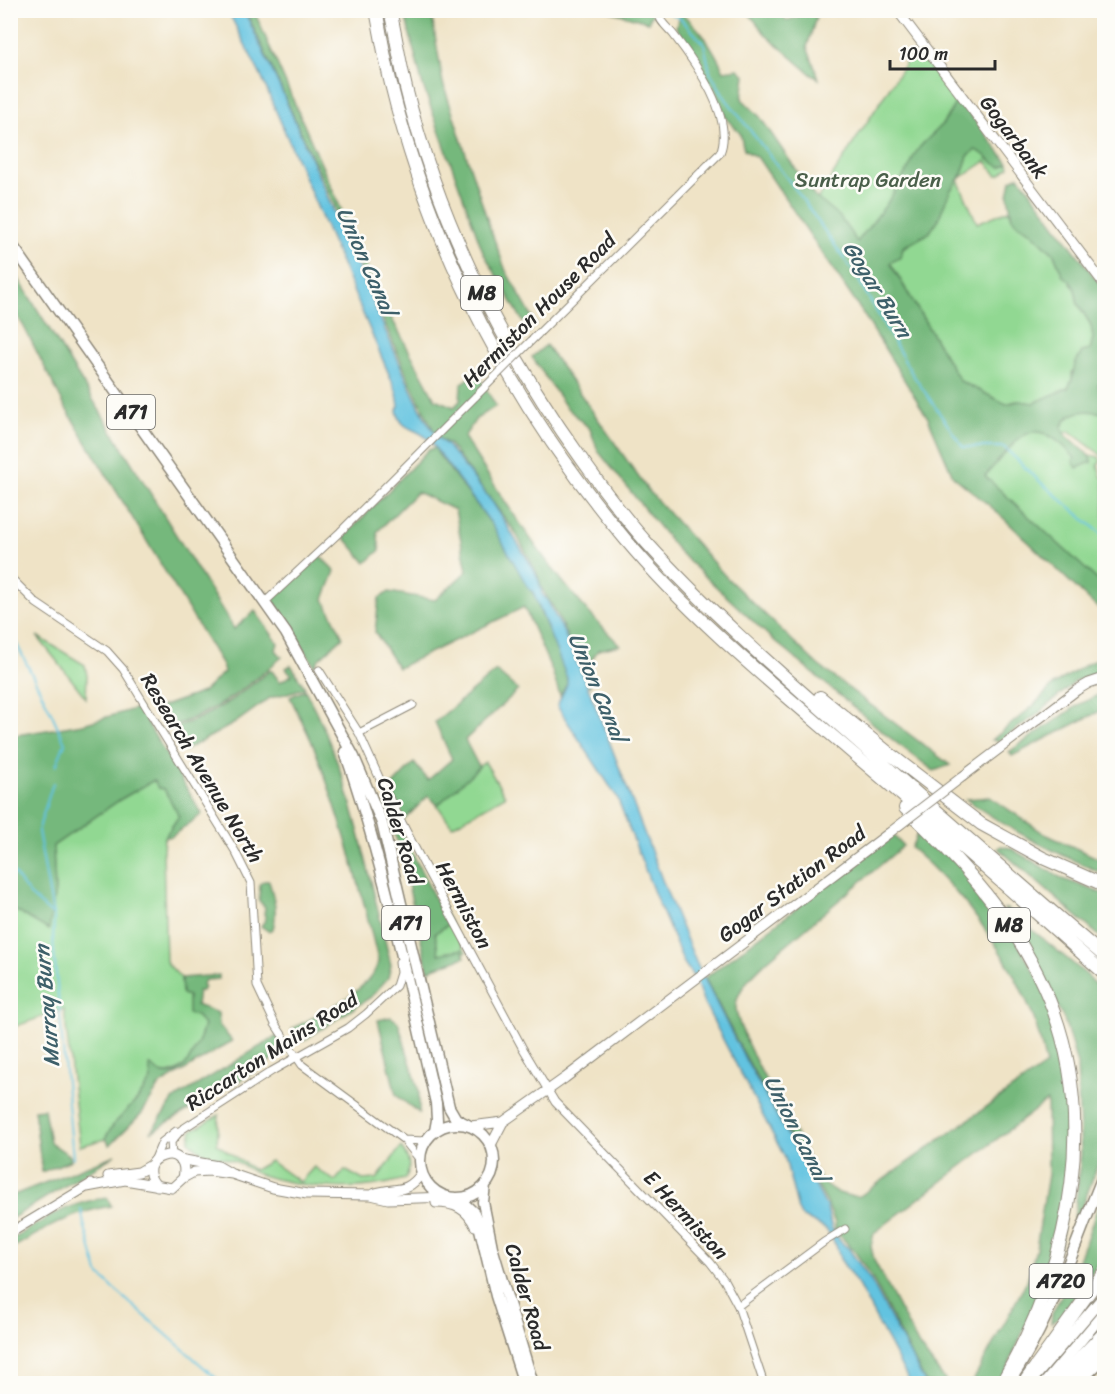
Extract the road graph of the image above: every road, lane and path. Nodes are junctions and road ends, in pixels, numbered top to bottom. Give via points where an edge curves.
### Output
1 (376, 10) edge
2 (390, 10) edge
3 (897, 10) edge
4 (660, 13) edge
5 (10, 242) edge
6 (1104, 284) edge
7 (10, 577) edge
8 (265, 602) junction
9 (729, 625) junction
10 (752, 667) junction
11 (319, 670) dead end
12 (1104, 678) edge
13 (413, 705) dead end
14 (334, 721) junction
15 (359, 733) junction
16 (1104, 885) edge
17 (396, 936) junction
18 (1104, 956) edge
19 (1104, 973) edge
20 (296, 1056) junction
21 (548, 1091) junction
22 (503, 1122) junction
23 (470, 1126) junction
24 (181, 1130) junction
25 (435, 1131) junction
26 (404, 1140) junction
27 (425, 1141) junction
28 (491, 1145) junction
29 (176, 1157) junction
30 (420, 1160) junction
31 (153, 1163) junction
32 (422, 1173) junction
33 (232, 1174) junction
34 (1104, 1174) edge
35 (183, 1178) junction
36 (485, 1185) junction
37 (158, 1186) junction
38 (87, 1187) junction
39 (370, 1195) junction
40 (453, 1197) junction
41 (410, 1199) junction
42 (845, 1229) dead end
43 (10, 1233) edge
44 (485, 1253) junction
45 (1104, 1272) edge
46 (1104, 1296) edge
47 (738, 1306) junction
48 (1104, 1313) edge
49 (1104, 1333) edge
50 (1104, 1346) edge
51 (1104, 1358) edge
52 (524, 1383) edge
53 (533, 1383) edge
54 (764, 1383) edge
55 (1001, 1383) edge
56 (1008, 1383) edge
57 (1023, 1383) edge
58 (1029, 1383) edge
59 (1044, 1383) edge
60 (1055, 1383) edge
61 (1071, 1383) edge
62 (1077, 1383) edge

1 - 10 highway, M8 via 411,155 442,240 476,316 526,404 626,540
2 - 9 highway, M8 via 406,88 425,153 454,233 492,313 558,425 605,491 646,541
3 - 6 street, Gogarbank
4 - 8 street, Hermiston House Road, bridge via 713,98 724,131 720,153
5 - 8 main road, Calder Road / A71
7 - 20 street, Research Avenue North via 36,603 107,651 123,669 235,851 251,883 257,986
8 - 14 main road, Calder Road / A71 via 298,652
9 - 16 highway, M8 via 976,820 1043,858
9 - 18 highway, M8
10 - 19 highway, M8
10 - 55 highway, M8 via 960,864 1017,936 1048,996 1071,1088 1075,1127 1071,1194 1052,1274 1034,1320
11 - 15 street, Hermiston
12 - 21 street, Gogar Station Road, bridge via 1077,690
13 - 15 street
14 - 17 main road, Calder Road / A71 via 367,820
14 - 23 main road, Calder Road / A71 via 382,823 449,1107 456,1119
15 - 21 street, Hermiston via 424,865
17 - 20 street, Riccarton Mains Road via 400,973 396,986 348,1028
17 - 25 main road, Calder Road / A71 via 436,1103
20 - 24 street, Riccarton Mains Road
20 - 26 street, Research Avenue North via 302,1065
21 - 22 street, Gogar Station Road
21 - 47 street, E Hermiston via 710,1262
22 - 23 street, Gogar Station Road
22 - 28 street, Gogar Station Road
23 - 25 main road via 451,1124
23 - 28 main road
24 - 29 street, Riccarton Mains Road via 171,1142
24 - 31 street, Riccarton Mains Road via 172,1132 162,1142
25 - 27 main road
26 - 27 street
26 - 30 street, Research Avenue North
27 - 30 main road
28 - 36 main road via 494,1166
29 - 31 street via 165,1155
29 - 33 street via 225,1168
29 - 35 street via 184,1167
30 - 32 main road
31 - 37 street via 152,1178
31 - 38 street via 139,1172 99,1179
32 - 39 street via 407,1189
32 - 40 main road via 433,1189
33 - 35 street via 200,1171
33 - 39 street via 291,1192
34 - 56 main road, A720 via 1054,1299
35 - 37 street via 172,1188
36 - 40 main road via 477,1192
36 - 53 main road, Calder Road via 483,1202 492,1247
37 - 38 street via 125,1180
38 - 43 street
39 - 41 street
40 - 41 street
40 - 44 main road, Calder Road via 474,1213
41 - 44 street via 461,1209 471,1218
42 - 47 street
44 - 52 main road, Calder Road
45 - 57 highway
46 - 58 main road, A720
47 - 54 street, E Hermiston
48 - 59 main road, A720
49 - 60 highway
50 - 61 highway
51 - 62 main road

